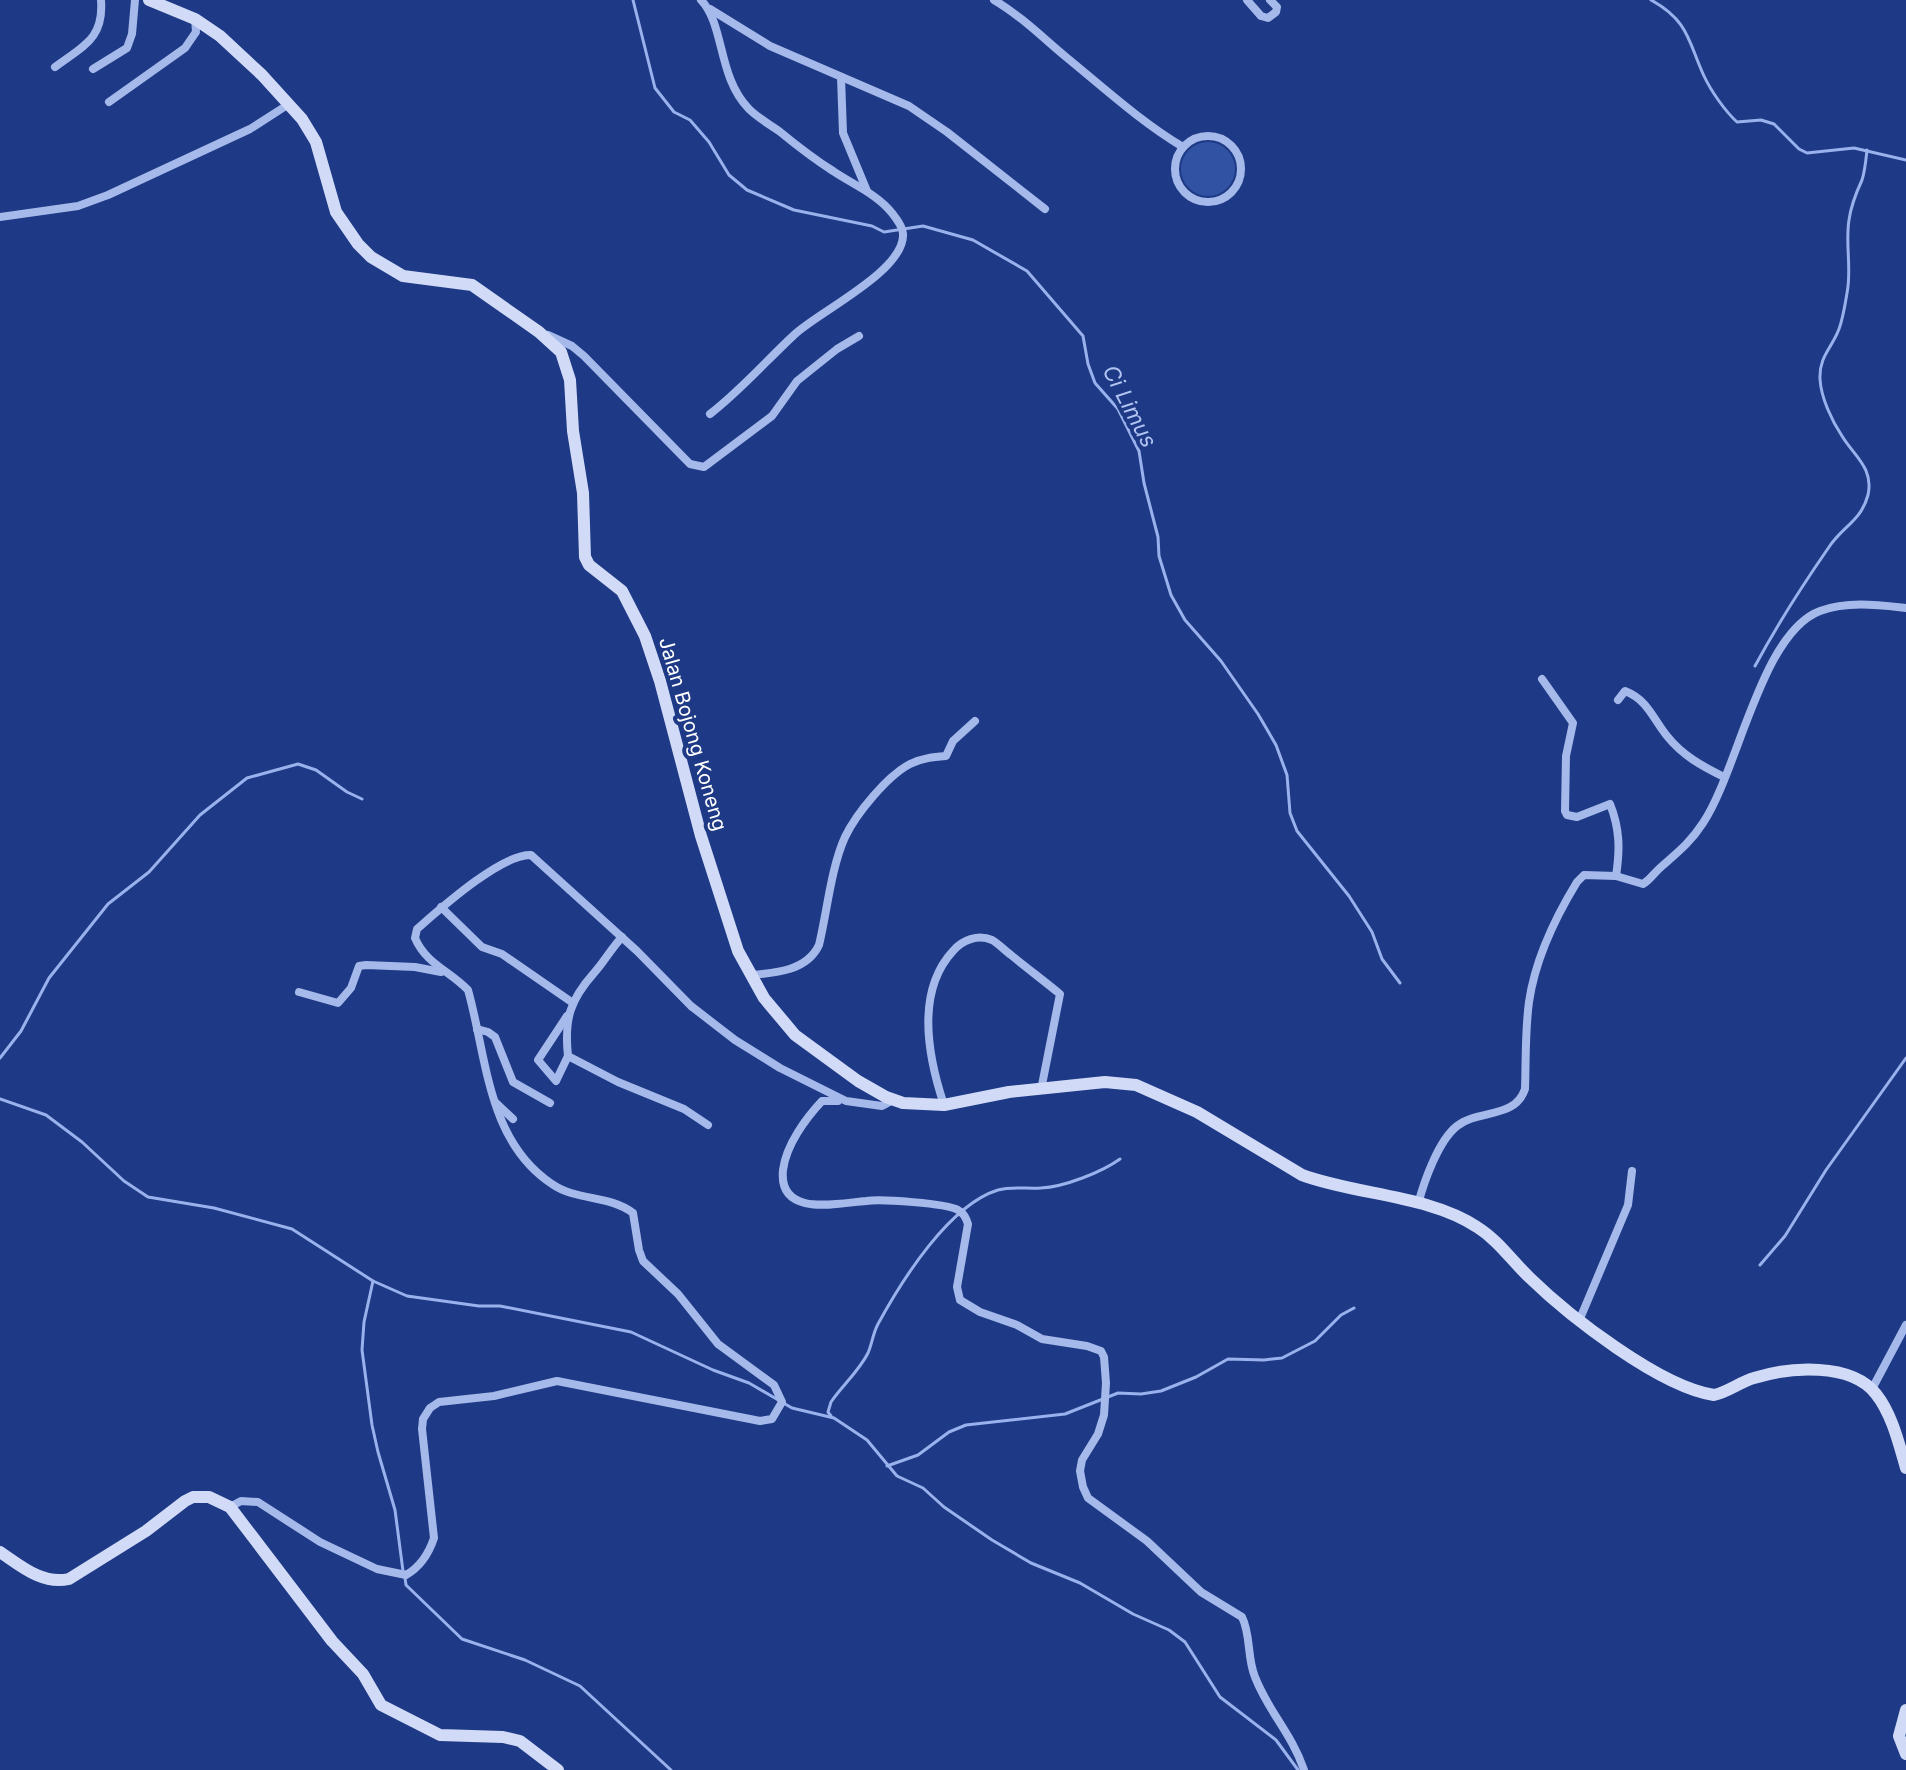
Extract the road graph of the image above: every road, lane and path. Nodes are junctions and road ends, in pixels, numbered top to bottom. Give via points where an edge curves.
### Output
1 (101, 0) edge
2 (135, 0) edge
3 (149, 0) edge
4 (701, 0) edge
5 (994, 0) edge
6 (1247, 0) edge
7 (1270, 0) edge
8 (709, 8) junction
9 (195, 19) junction
10 (55, 67) dead end
11 (93, 69) dead end
12 (841, 77) junction
13 (109, 102) dead end
14 (289, 104) junction
15 (1183, 147) junction
16 (867, 192) junction
17 (1045, 209) dead end
18 (0, 217) edge
19 (539, 332) junction
20 (859, 336) dead end
21 (710, 414) dead end
22 (1906, 608) edge
23 (1542, 679) dead end
24 (1618, 700) dead end
25 (975, 721) dead end
26 (1724, 777) junction
27 (1616, 876) junction
28 (441, 907) junction
29 (622, 937) junction
30 (442, 972) junction
31 (750, 975) junction
32 (299, 992) dead end
33 (573, 1003) junction
34 (567, 1015) junction
35 (477, 1029) junction
36 (568, 1056) junction
37 (1041, 1090) junction
38 (492, 1100) junction
39 (893, 1100) junction
40 (846, 1101) junction
41 (550, 1103) dead end
42 (944, 1105) junction
43 (513, 1119) dead end
44 (708, 1125) dead end
45 (1632, 1171) dead end
46 (1418, 1204) junction
47 (1579, 1321) junction
48 (1906, 1325) edge
49 (1872, 1389) junction
50 (1906, 1468) edge
51 (230, 1507) junction
52 (0, 1552) edge
53 (1906, 1710) edge
54 (1906, 1754) edge
55 (558, 1770) edge
56 (1304, 1770) edge

1 - 10 street via 99,31
2 - 11 street via 127,48
3 - 9 street, Jalan Bojong Koneng
4 - 8 street
5 - 15 street
6 - 7 street via 1268,18 1277,7
8 - 12 street via 770,46
8 - 16 street via 724,68 750,110
9 - 13 street via 196,32 185,48
9 - 14 street, Jalan Bojong Koneng via 228,42
12 - 16 street via 843,133
12 - 17 street via 909,106
14 - 18 street via 250,129 108,195 78,206
14 - 19 street, Jalan Bojong Koneng via 316,142 336,212 371,257 403,276 472,285
15 - 15 street via 1212,136 1233,147 1242,169 1233,192 1204,203 1183,192 1175,170
16 - 21 street via 903,230 902,243 886,268 796,333
19 - 20 street via 584,356 698,467 708,466 769,418 797,381
19 - 31 street, Jalan Bojong Koneng via 561,352 570,380 585,557 622,591 645,636 701,836
22 - 26 street via 1847,605 1820,611 1796,627 1764,681
23 - 27 street via 1573,723 1565,811 1577,817 1610,804 1618,826
24 - 26 street via 1625,691 1638,698 1673,743
25 - 31 street via 953,741 946,756 908,765 856,819 844,839 819,945 809,960
26 - 27 street via 1704,822 1678,855 1643,884
27 - 46 street via 1582,876 1550,933 1529,1001 1522,1098 1508,1109 1455,1127
28 - 29 street via 511,860 531,855
28 - 30 street via 417,929 415,938
28 - 33 street via 482,947 502,954
29 - 33 street
29 - 40 street via 691,1006 735,1040
30 - 32 street via 366,965 359,966 338,1003
30 - 35 street via 468,990
31 - 39 street, Jalan Bojong Koneng via 795,1035
33 - 34 street
34 - 36 street
34 - 36 street via 538,1060 556,1081
35 - 38 street
35 - 41 street via 495,1037 513,1082
36 - 44 street
37 - 42 street
37 - 42 street via 1060,994 992,940 976,937 960,943 946,958 929,1012 931,1061
37 - 46 street via 1105,1082 1136,1085 1197,1112 1302,1175
38 - 43 street
38 - 51 street via 516,1147 545,1179 633,1213 643,1261 718,1344 774,1385 781,1396 774,1417 760,1421 557,1381 439,1402 423,1419 422,1429 434,1538 422,1562 406,1575 377,1569 320,1542 258,1502
39 - 40 street via 882,1106
39 - 42 street, Jalan Bojong Koneng
40 - 56 street via 822,1101 796,1137 783,1171 787,1191 813,1204 869,1201 959,1210 968,1224 957,1287 960,1300 1042,1339 1101,1351 1104,1415 1080,1471 1088,1498 1147,1541 1201,1592 1242,1617 1255,1679 1285,1726
45 - 47 street via 1628,1205
46 - 47 street via 1476,1226
47 - 49 street via 1674,1381 1709,1394 1755,1377 1815,1370 1847,1375
48 - 49 street
49 - 50 street via 1885,1408
51 - 52 street via 209,1497 193,1497 113,1552 59,1581 34,1574
51 - 55 street via 363,1674 381,1705 440,1735 520,1741
53 - 54 street via 1899,1736

